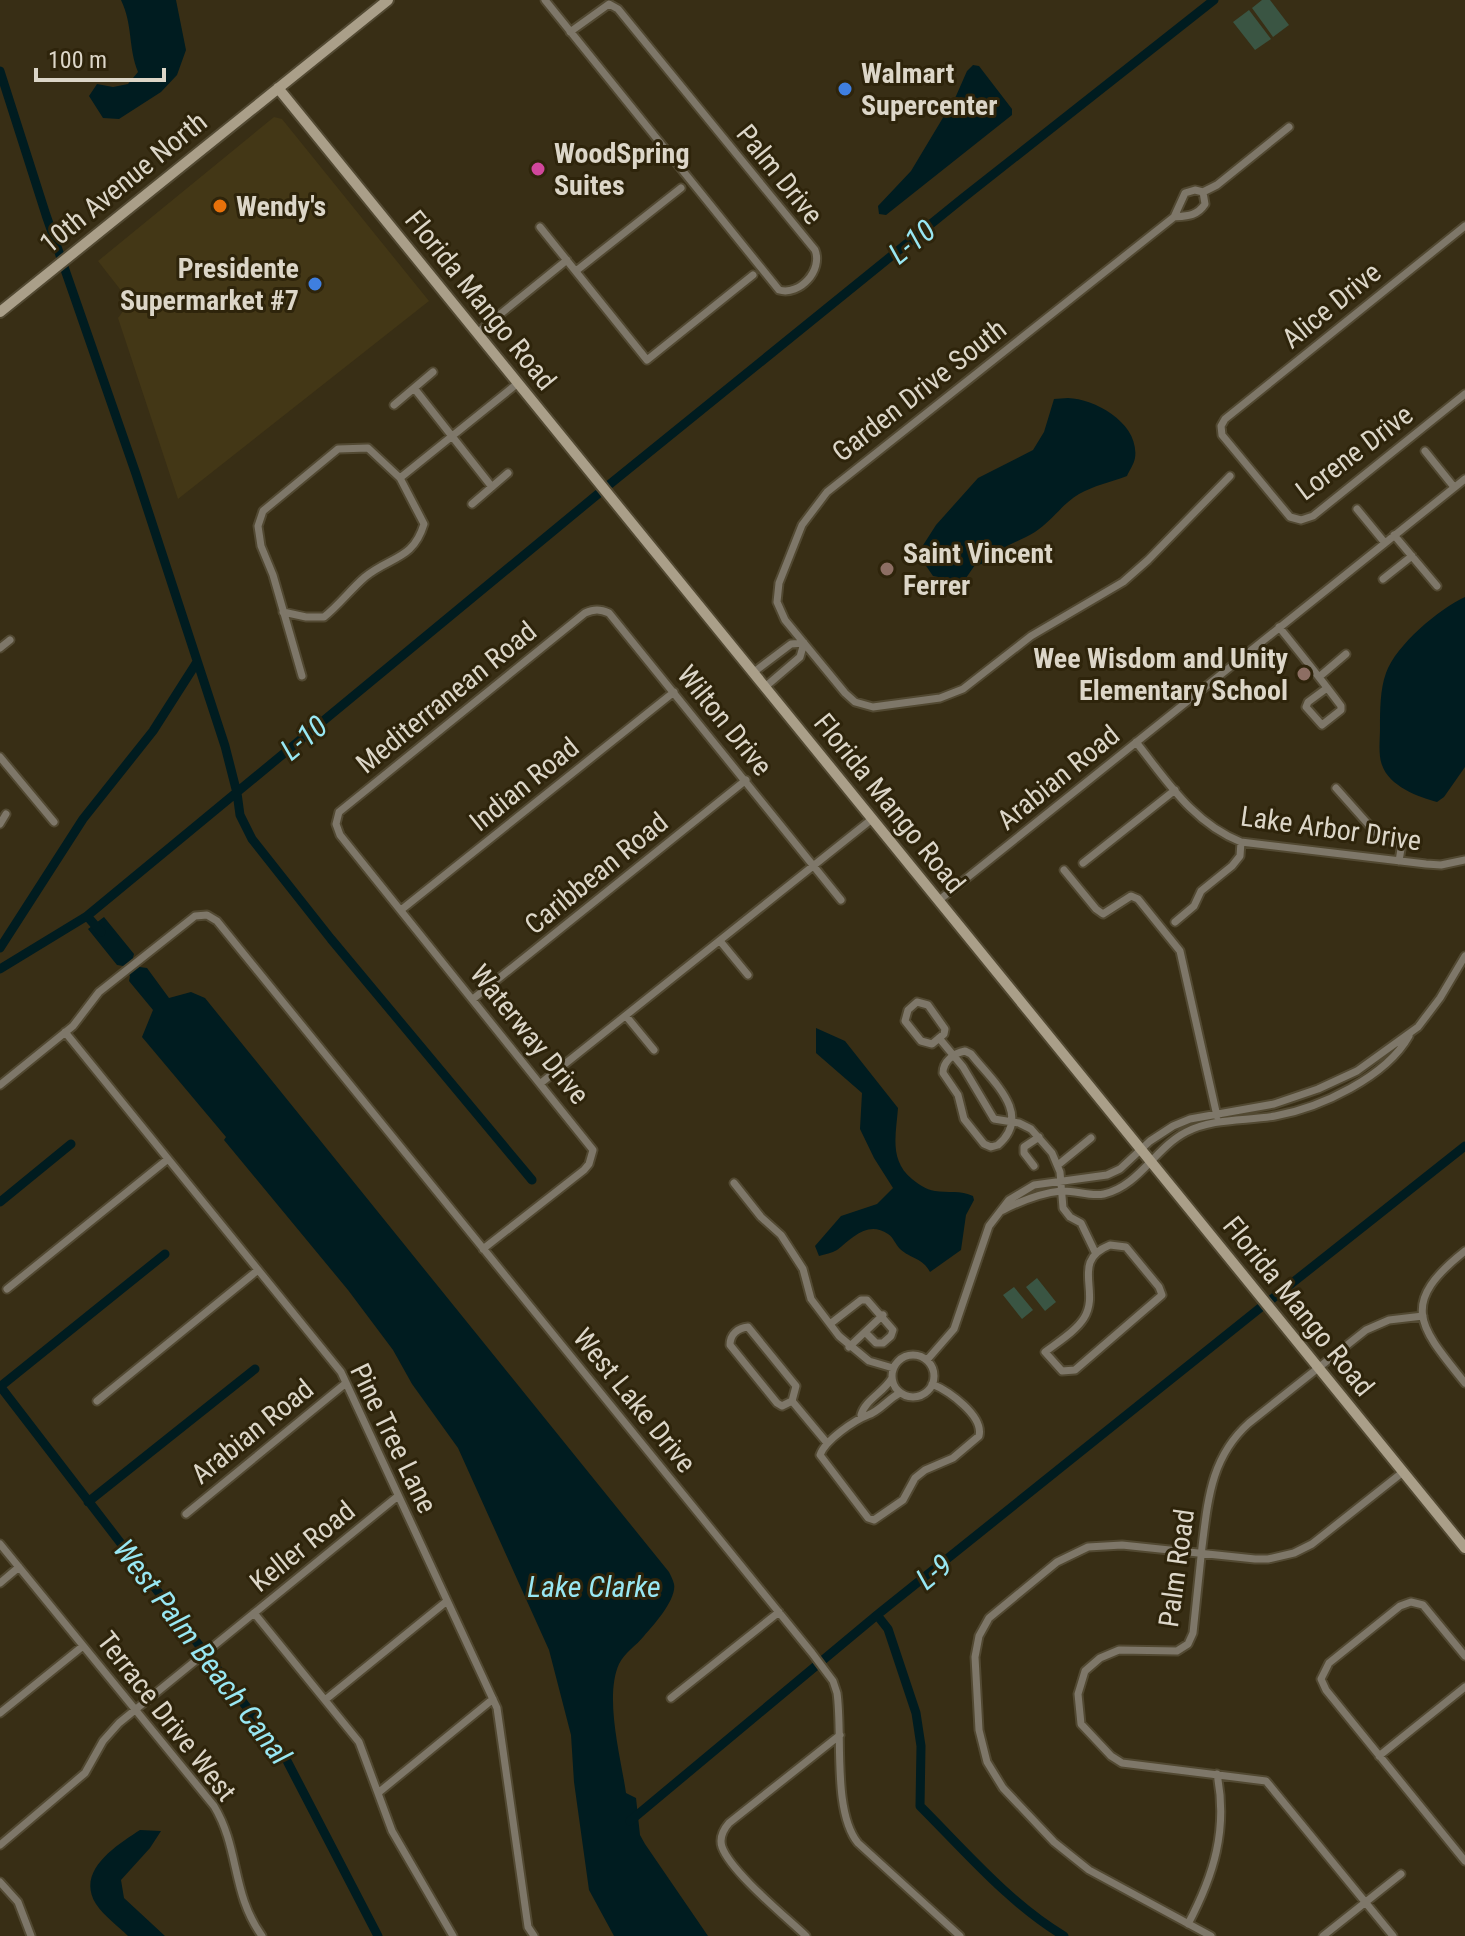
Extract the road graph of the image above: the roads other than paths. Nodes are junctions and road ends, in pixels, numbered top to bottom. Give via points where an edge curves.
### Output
1 (388, 0) edge
2 (545, 0) edge
3 (570, 32) junction
4 (278, 88) junction
5 (1289, 127) dead end
6 (681, 188) dead end
7 (1203, 192) junction
8 (1174, 217) junction
9 (1465, 226) edge
10 (540, 227) dead end
11 (567, 260) junction
12 (576, 271) junction
13 (753, 275) dead end
14 (0, 312) edge
15 (477, 333) junction
16 (433, 372) dead end
17 (518, 383) junction
18 (414, 388) junction
19 (1465, 394) edge
20 (394, 405) dead end
21 (1225, 419) joint
22 (453, 438) junction
23 (1425, 451) dead end
24 (508, 473) dead end
25 (1230, 476) dead end
26 (400, 478) junction
27 (1465, 479) edge
28 (492, 487) junction
29 (1454, 487) junction
30 (472, 504) dead end
31 (1357, 509) dead end
32 (1394, 535) junction
33 (1385, 543) junction
34 (1412, 556) junction
35 (1383, 579) dead end
36 (1437, 586) dead end
37 (597, 609) joint
38 (283, 612) junction
39 (1279, 627) junction
40 (10, 640) dead end
41 (804, 643) junction
42 (0, 648) edge
43 (1346, 654) dead end
44 (754, 672) junction
45 (302, 676) dead end
46 (1319, 677) junction
47 (765, 687) junction
48 (1327, 688) junction
49 (674, 692) junction
50 (1136, 742) junction
51 (0, 757) edge
52 (746, 780) junction
53 (1336, 788) dead end
54 (1175, 790) junction
55 (6, 814) dead end
56 (872, 819) junction
57 (54, 822) dead end
58 (0, 824) edge
59 (337, 830) joint
60 (1241, 842) junction
61 (1465, 860) edge
62 (1399, 861) junction
63 (1083, 863) dead end
64 (813, 866) junction
65 (1064, 870) dead end
66 (841, 900) dead end
67 (938, 901) junction
68 (401, 910) junction
69 (1175, 922) dead end
70 (720, 941) junction
71 (1465, 956) edge
72 (748, 975) dead end
73 (473, 999) junction
74 (626, 1016) junction
75 (65, 1032) junction
76 (1410, 1035) junction
77 (939, 1038) junction
78 (654, 1050) dead end
79 (954, 1056) junction
80 (541, 1083) junction
81 (0, 1085) edge
82 (1217, 1113) junction
83 (1012, 1122) junction
84 (1216, 1123) junction
85 (1039, 1137) junction
86 (1091, 1138) dead end
87 (1141, 1150) junction
88 (168, 1159) junction
89 (1151, 1163) junction
90 (1058, 1165) junction
91 (1034, 1166) dead end
92 (1061, 1179) junction
93 (734, 1183) dead end
94 (1062, 1191) junction
95 (1001, 1211) junction
96 (483, 1249) junction
97 (1465, 1251) edge
98 (1095, 1252) junction
99 (258, 1270) junction
100 (7, 1289) dead end
101 (883, 1315) junction
102 (1423, 1316) junction
103 (830, 1324) junction
104 (866, 1333) junction
105 (849, 1347) junction
106 (927, 1360) junction
107 (893, 1368) junction
108 (1319, 1368) junction
109 (892, 1378) junction
110 (346, 1383) junction
111 (1465, 1383) edge
112 (932, 1384) junction
113 (900, 1393) junction
114 (97, 1401) dead end
115 (792, 1401) junction
116 (861, 1415) junction
117 (827, 1443) junction
118 (1403, 1472) junction
119 (398, 1496) junction
120 (186, 1514) dead end
121 (0, 1544) edge
122 (1465, 1548) edge
123 (1201, 1553) junction
124 (19, 1567) junction
125 (0, 1583) edge
126 (447, 1601) junction
127 (779, 1612) junction
128 (254, 1613) junction
129 (83, 1646) junction
130 (1465, 1656) edge
131 (1465, 1687) edge
132 (671, 1698) dead end
133 (493, 1699) junction
134 (325, 1700) junction
135 (135, 1710) junction
136 (0, 1713) edge
137 (840, 1735) junction
138 (1379, 1756) junction
139 (1217, 1774) junction
140 (378, 1793) junction
141 (0, 1845) edge
142 (1465, 1861) edge
143 (1401, 1874) dead end
144 (0, 1882) edge
145 (1365, 1902) junction
146 (1188, 1924) junction
147 (31, 1936) edge
148 (262, 1936) edge
149 (453, 1936) edge
150 (534, 1936) edge
151 (806, 1936) edge
152 (960, 1936) edge
153 (1211, 1936) edge
154 (1323, 1936) edge
155 (1393, 1936) edge

1 - 4 street, 10th Avenue North
2 - 3 street, Palm Drive
3 - 3 street, Palm Drive via 779,290 796,289 814,273 815,250 618,9 609,4
4 - 14 street, 10th Avenue North
4 - 15 street, Florida Mango Road
5 - 7 street, Garden Drive South
6 - 12 street
7 - 8 street, Garden Drive South via 1185,193
7 - 8 street, Garden Drive South via 1200,212
8 - 41 street, Garden Drive South via 817,502 802,525 777,589 782,614
9 - 21 street, Alice Drive
10 - 11 street
11 - 12 street
11 - 15 street
12 - 13 street via 647,360
15 - 17 street, Florida Mango Road
16 - 18 street
17 - 22 street
17 - 44 street, Florida Mango Road
18 - 20 street
18 - 22 street
19 - 21 street, Lorene Drive via 1313,516 1301,520 1290,517 1222,435
22 - 26 street
22 - 28 street
23 - 29 street
24 - 28 street
25 - 41 street, Garden Drive South via 1123,582 1031,636 952,694 880,707 861,705
26 - 38 street via 424,524 407,554 376,569 324,617
26 - 38 street via 368,448 338,449 263,511 258,526 261,546
27 - 29 street, Arabian Road
28 - 30 street
29 - 32 street, Arabian Road
31 - 33 street
32 - 33 street, Arabian Road
32 - 34 street
33 - 39 street, Arabian Road
34 - 35 street
34 - 36 street
37 - 49 street, Wilton Drive via 609,613
37 - 59 street, Mediterranean Road via 585,613 339,812
38 - 45 street
39 - 46 street
39 - 50 street, Arabian Road
40 - 42 street
41 - 44 street via 791,644
41 - 47 street via 800,657
43 - 46 street
44 - 47 street, Florida Mango Road
46 - 48 street
47 - 56 street, Florida Mango Road
48 - 48 street via 1341,710 1322,725 1306,707
49 - 52 street, Wilton Drive
49 - 68 street, Indian Road
50 - 54 street, Lake Arbor Drive
50 - 67 street, Arabian Road
51 - 57 street
52 - 64 street, Wilton Drive
52 - 73 street, Caribbean Road
53 - 62 street via 1376,833 1398,842
54 - 60 street, Lake Arbor Drive via 1207,825
54 - 63 street
55 - 58 street
56 - 64 street
56 - 67 street, Florida Mango Road
59 - 68 street, Waterway Drive
60 - 62 street, Lake Arbor Drive
60 - 69 street via 1240,856
61 - 62 street, Lake Arbor Drive via 1441,865
64 - 66 street, Wilton Drive
64 - 70 street
65 - 82 street via 1103,914 1131,896 1138,899 1180,951
67 - 87 street, Florida Mango Road
68 - 73 street, Waterway Drive
70 - 72 street
70 - 74 street
71 - 76 street
73 - 80 street, Waterway Drive
74 - 78 street
74 - 80 street
75 - 81 street
75 - 88 street, Pine Tree Lane
75 - 96 street, West Lake Drive via 95,996 195,916 207,915
76 - 82 street via 1357,1071 1318,1089 1260,1108
76 - 84 street via 1387,1063 1318,1103 1277,1116
77 - 77 street via 945,1029 928,1005 917,1002 905,1021 921,1041 932,1044
77 - 79 street
79 - 83 street via 989,1114
79 - 83 street via 971,1054 1011,1104
79 - 83 street via 943,1073 958,1095 964,1119 984,1144 998,1145
80 - 96 street, Waterway Drive via 589,1143 592,1157 584,1170
82 - 84 street
82 - 87 street via 1173,1126
83 - 85 street
84 - 89 street via 1185,1132
85 - 90 street
85 - 91 street via 1024,1147
86 - 90 street
87 - 89 street, Florida Mango Road
87 - 92 street via 1107,1175
88 - 99 street, Pine Tree Lane
88 - 100 street
89 - 94 street via 1124,1186 1102,1194
89 - 108 street, Florida Mango Road
90 - 92 street
92 - 94 street
92 - 95 street via 1034,1185
93 - 103 street via 781,1235 803,1269 811,1299
94 - 95 street
94 - 98 street via 1065,1213 1081,1223
95 - 106 street via 989,1226 954,1329
96 - 127 street, West Lake Drive
97 - 102 street via 1434,1278
98 - 98 street via 1110,1245 1126,1247 1162,1295 1075,1370 1062,1371 1045,1352 1085,1317
99 - 110 street, Pine Tree Lane
99 - 114 street
101 - 103 street via 861,1300
101 - 104 street
101 - 104 street via 893,1330 891,1336 876,1343
102 - 108 street, Palm Road via 1377,1324
102 - 111 street via 1431,1340
103 - 105 street
104 - 105 street
105 - 107 street via 869,1361
106 - 107 street via 908,1355
106 - 112 street via 933,1369
107 - 109 street
108 - 118 street, Florida Mango Road
108 - 123 street, Palm Road via 1249,1423 1224,1452 1211,1480
109 - 113 street
109 - 116 street
110 - 119 street, Pine Tree Lane
110 - 120 street, Arabian Road
112 - 113 street via 918,1396
112 - 117 street via 960,1401 979,1425 979,1436 948,1462 915,1478 903,1500 880,1518 868,1518 822,1460
113 - 116 street
115 - 115 street via 796,1386 753,1331 742,1328 733,1334 730,1345 777,1403
115 - 117 street
116 - 117 street
118 - 122 street, Florida Mango Road
118 - 123 street via 1294,1553 1268,1559
119 - 126 street, Pine Tree Lane
119 - 128 street, Keller Road
121 - 124 street, Terrace Drive West
123 - 139 street, Palm Road via 1188,1644 1171,1652 1119,1650 1094,1662 1078,1687 1079,1718 1122,1763
123 - 146 street via 1108,1544 1069,1555 994,1613 982,1630 975,1657 980,1741 1003,1788 1071,1857
124 - 125 street
124 - 129 street, Terrace Drive West
126 - 133 street, Pine Tree Lane
126 - 134 street
127 - 132 street
127 - 137 street, West Lake Drive via 837,1693
128 - 134 street
128 - 135 street, Keller Road
129 - 135 street, Terrace Drive West
129 - 136 street
130 - 138 street via 1423,1605 1411,1602 1325,1667 1321,1679 1326,1690
131 - 138 street
133 - 140 street
133 - 150 street, Pine Tree Lane via 528,1927
134 - 140 street via 359,1742
135 - 141 street, Keller Road via 110,1731 85,1773
135 - 148 street, Terrace Drive West via 221,1819 244,1905
137 - 151 street via 722,1834 725,1853
137 - 152 street, West Lake Drive via 843,1808 851,1833
138 - 142 street
139 - 145 street, Palm Road via 1266,1781
139 - 146 street via 1220,1842 1209,1884
140 - 149 street via 392,1831
143 - 145 street
144 - 147 street via 18,1902
145 - 154 street
145 - 155 street, Palm Road
146 - 153 street

